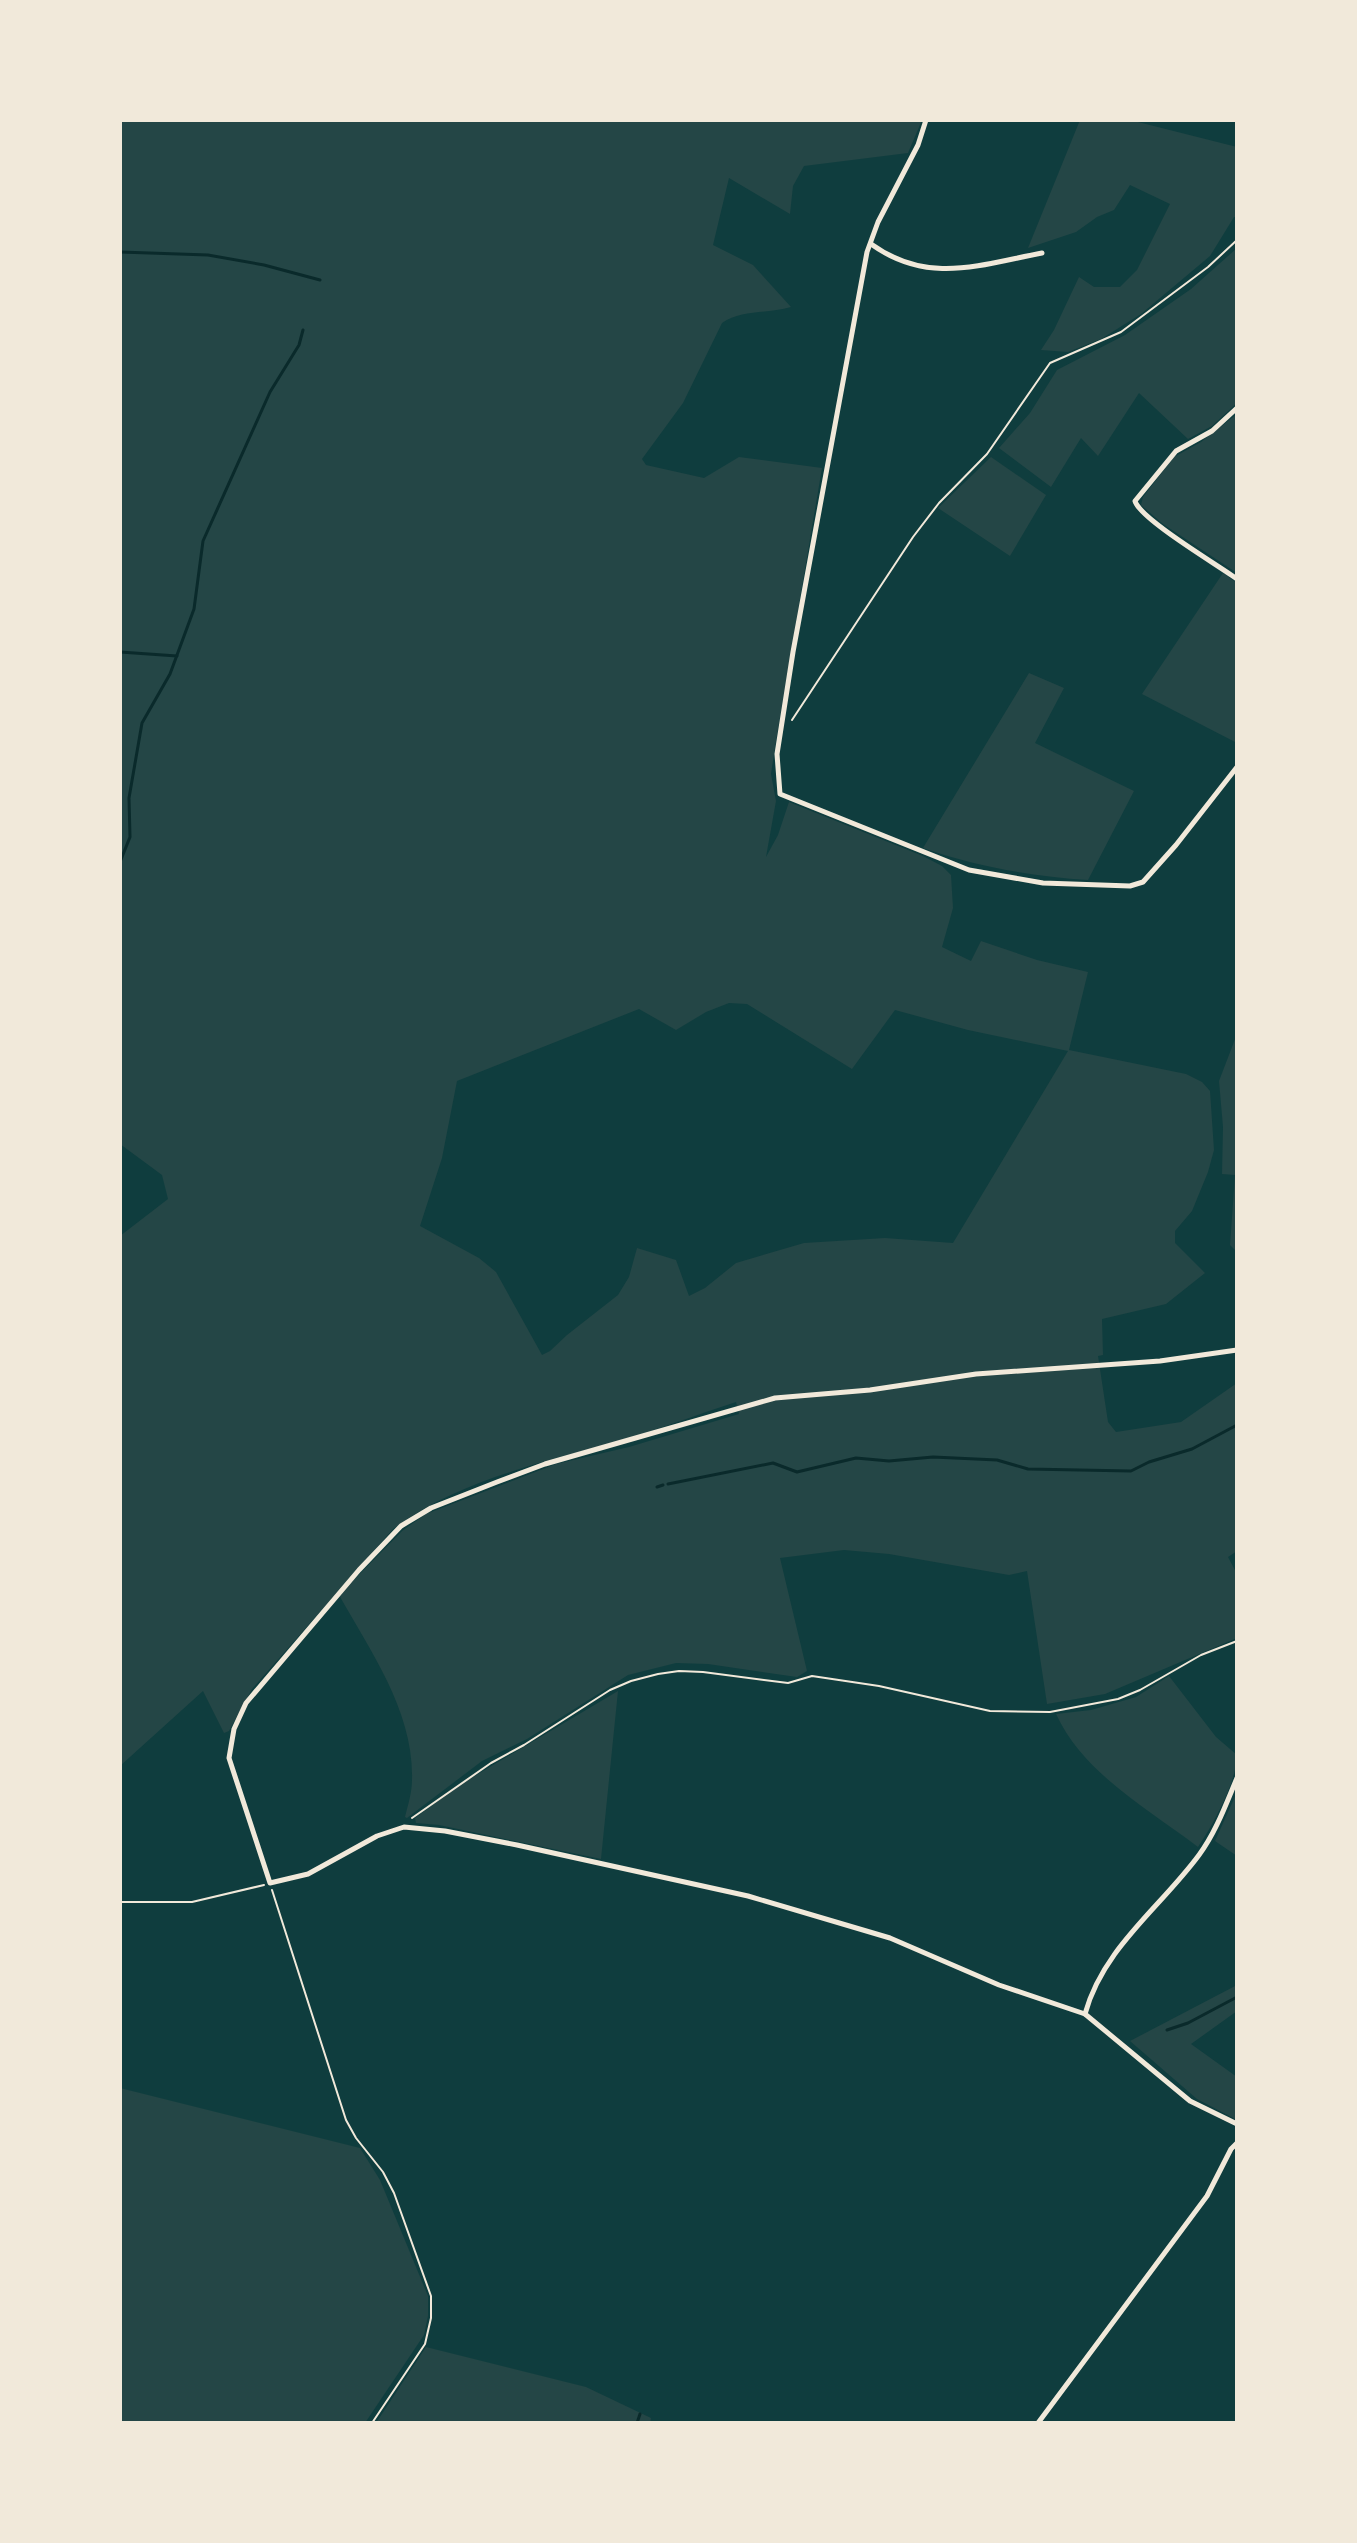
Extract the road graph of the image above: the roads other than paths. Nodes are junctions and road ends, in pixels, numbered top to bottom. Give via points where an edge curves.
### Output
1 (926, 120) edge
2 (871, 244) junction
3 (1042, 253) dead end
4 (1237, 408) edge
5 (1237, 579) edge
6 (1237, 767) edge
7 (1237, 1350) edge
8 (1237, 1778) edge
9 (1085, 2014) junction
10 (1237, 2124) edge
11 (1237, 2143) edge
12 (1038, 2423) edge

1 - 2 street
2 - 3 street via 901,261 939,270
2 - 6 street via 809,560 780,737 780,794 969,870 1043,883 1130,886 1143,882
4 - 5 street via 1212,431 1176,451 1135,501 1150,519
7 - 9 street via 775,1398 545,1464 401,1526 266,1679 238,1717 230,1744 229,1758 270,1883 308,1874 404,1827 445,1831 781,1905 890,1938 999,1985
8 - 9 street via 1209,1842 1108,1962
9 - 10 street via 1190,2101
11 - 12 street via 1207,2196

